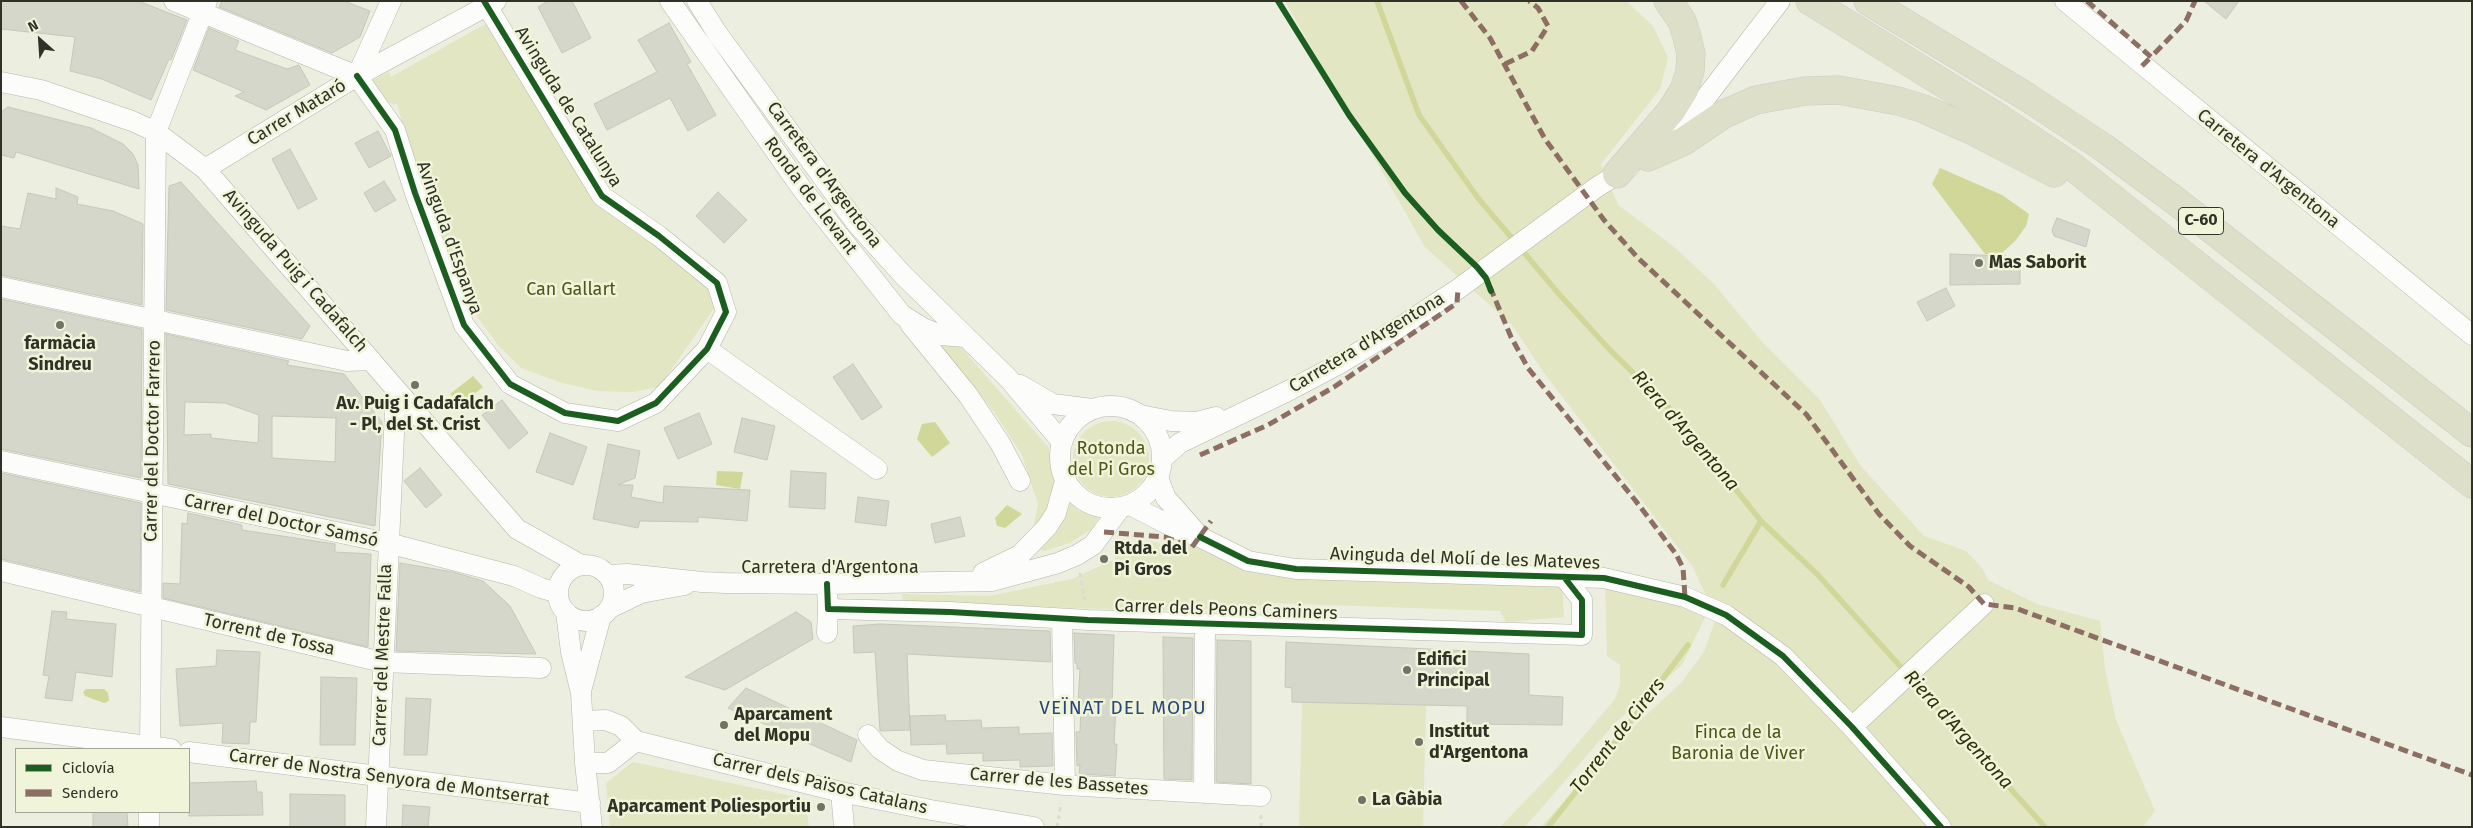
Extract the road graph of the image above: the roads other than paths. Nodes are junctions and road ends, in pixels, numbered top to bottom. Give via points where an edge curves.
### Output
1 (174, 1) edge
2 (391, 1) edge
3 (670, 1) edge
4 (697, 1) edge
5 (1668, 1) edge
6 (1810, 1) edge
7 (1868, 1) edge
8 (1886, 1) edge
9 (2065, 1) edge
10 (489, 3) edge
11 (205, 7) edge
12 (1775, 7) edge
13 (1915, 29) junction
14 (357, 76) junction
15 (1, 82) edge
16 (156, 132) junction
17 (1648, 157) junction
18 (205, 169) junction
19 (1607, 180) junction
20 (2129, 210) junction
21 (1, 287) edge
22 (902, 315) junction
23 (155, 320) junction
24 (2472, 335) edge
25 (965, 337) junction
26 (707, 349) junction
27 (371, 360) junction
28 (1008, 378) junction
29 (396, 390) junction
30 (1249, 408) junction
31 (1092, 409) junction
32 (1140, 415) junction
33 (2472, 434) edge
34 (1062, 442) junction
35 (1, 461) edge
36 (1160, 468) junction
37 (877, 469) dead end
38 (1020, 481) dead end
39 (1065, 481) junction
40 (2472, 484) edge
41 (151, 494) junction
42 (1126, 506) junction
43 (1200, 537) junction
44 (534, 539) junction
45 (388, 543) junction
46 (581, 565) junction
47 (1, 571) edge
48 (608, 575) junction
49 (1564, 577) junction
50 (702, 582) junction
51 (958, 582) junction
52 (827, 584) junction
53 (559, 588) junction
54 (1984, 604) dead end
55 (153, 608) junction
56 (828, 609) junction
57 (566, 612) junction
58 (605, 612) junction
59 (1062, 619) junction
60 (1206, 624) junction
61 (827, 633) dead end
62 (382, 662) junction
63 (541, 668) dead end
64 (581, 693) junction
65 (583, 721) junction
66 (1, 727) edge
67 (1852, 727) junction
68 (868, 736) dead end
69 (636, 741) junction
70 (150, 748) edge
71 (190, 752) edge
72 (585, 762) junction
73 (378, 776) junction
74 (1065, 785) junction
75 (841, 792) junction
76 (1204, 793) junction
77 (1261, 796) dead end
78 (590, 803) junction
79 (149, 813) edge
80 (149, 827) edge
81 (376, 827) edge
82 (592, 827) edge
83 (844, 827) edge
84 (1034, 827) edge
85 (1941, 827) edge

1 - 11 street
2 - 14 street
3 - 22 street, Ronda de Llevant via 802,188
4 - 25 street, Carretera d'Argentona via 857,224
5 - 19 highway via 1682,21 1691,54 1684,90 1671,110
6 - 20 highway, C-60 via 1993,114 2073,167
7 - 13 highway, C-60
8 - 13 highway
9 - 24 street, Carretera d'Argentona
10 - 14 street, Carrer Mataró
10 - 26 street, Avinguda de Catalunya via 602,196 717,284 726,312
11 - 14 street
11 - 16 street
12 - 17 street via 1694,113
13 - 33 highway, C-60 via 2104,148
14 - 18 street, Carrer Mataró
14 - 26 street, Avinguda d'Espanya via 395,130 464,325 510,384 565,413 618,421 656,403
15 - 16 street, Avinguda Puig i Cadafalch via 89,105
16 - 18 street, Avinguda Puig i Cadafalch
16 - 23 street, Carrer del Doctor Farrero
17 - 19 street, Carretera d'Argentona
17 - 20 highway via 1684,141 1724,114 1756,100 1805,91 1839,90 1924,109
18 - 27 street, Avinguda Puig i Cadafalch
19 - 30 street, Carretera d'Argentona via 1458,289 1339,364
20 - 40 highway, C-60
21 - 23 street
22 - 25 street, Ronda de Llevant via 940,335
22 - 38 street, Ronda de Llevant via 968,395 1000,443
23 - 27 street via 347,361
23 - 41 street, Carrer del Doctor Farrero
25 - 28 street, Carretera d'Argentona
26 - 37 street
27 - 29 street, Avinguda Puig i Cadafalch
28 - 31 street via 1053,404
28 - 34 street
29 - 44 street, Avinguda Puig i Cadafalch via 517,529
29 - 45 street, Carrer del Mestre Falla
30 - 32 street via 1197,422
30 - 36 street via 1180,442
31 - 32 street via 1117,406
31 - 34 street via 1074,422
32 - 36 street via 1155,431 1161,444
34 - 39 street via 1060,462
35 - 41 street, Carrer del Doctor Samsó
36 - 42 street via 1147,494
36 - 43 street via 1166,498
39 - 42 street via 1087,503 1102,508
39 - 51 street, Carretera d'Argentona via 1056,513 1025,550 1011,561
41 - 45 street, Carrer del Doctor Samsó
41 - 55 street, Carrer del Doctor Farrero
42 - 43 street
42 - 51 street, Carretera d'Argentona via 1093,545 1077,555 992,581
43 - 49 street, Avinguda del Molí de les Mateves via 1248,561 1296,570
44 - 46 street, Avinguda Puig i Cadafalch
44 - 53 street
45 - 53 street, Carrer del Doctor Samsó via 514,576 541,588
45 - 62 street, Carrer del Mestre Falla
46 - 48 street via 593,566
46 - 53 street via 568,571
47 - 55 street, Torrent de Tossa
48 - 50 street, Carretera d'Argentona via 637,574
48 - 58 street via 614,592
49 - 60 street, Carrer dels Peons Caminers via 1582,600 1582,635
49 - 67 street, Avinguda del Molí de les Mateves via 1604,578 1685,597 1726,615 1782,656
50 - 52 street, Carretera d'Argentona
50 - 58 street, Carretera d'Argentona via 641,594
51 - 52 street, Carretera d'Argentona
52 - 56 street
53 - 57 street via 560,604
54 - 67 street
55 - 62 street, Torrent de Tossa
55 - 70 street, Carrer del Doctor Farrero
56 - 59 street, Carrer dels Peons Caminers
56 - 61 street
57 - 58 street via 583,620
57 - 64 street
58 - 64 street
59 - 60 street, Carrer dels Peons Caminers
59 - 74 street
60 - 76 street
62 - 63 street, Torrent de Tossa
62 - 73 street, Carrer del Mestre Falla
64 - 65 street
65 - 69 street, Carrer dels Països Catalans via 606,720 621,726
65 - 72 street
66 - 70 street
67 - 85 street, Avinguda del Molí de les Mateves
68 - 74 street, Carrer de les Bassetes via 898,762 923,770
69 - 72 street via 608,763
69 - 75 street, Carrer dels Països Catalans
71 - 73 street, Carrer de Nostra Senyora de Montserrat
72 - 78 street
73 - 78 street, Carrer de Nostra Senyora de Montserrat
73 - 81 street, Carrer del Mestre Falla
74 - 76 street, Carrer de les Bassetes
75 - 83 street
75 - 84 street, Carrer dels Països Catalans
76 - 77 street, Carrer de les Bassetes
78 - 82 street
79 - 80 street

